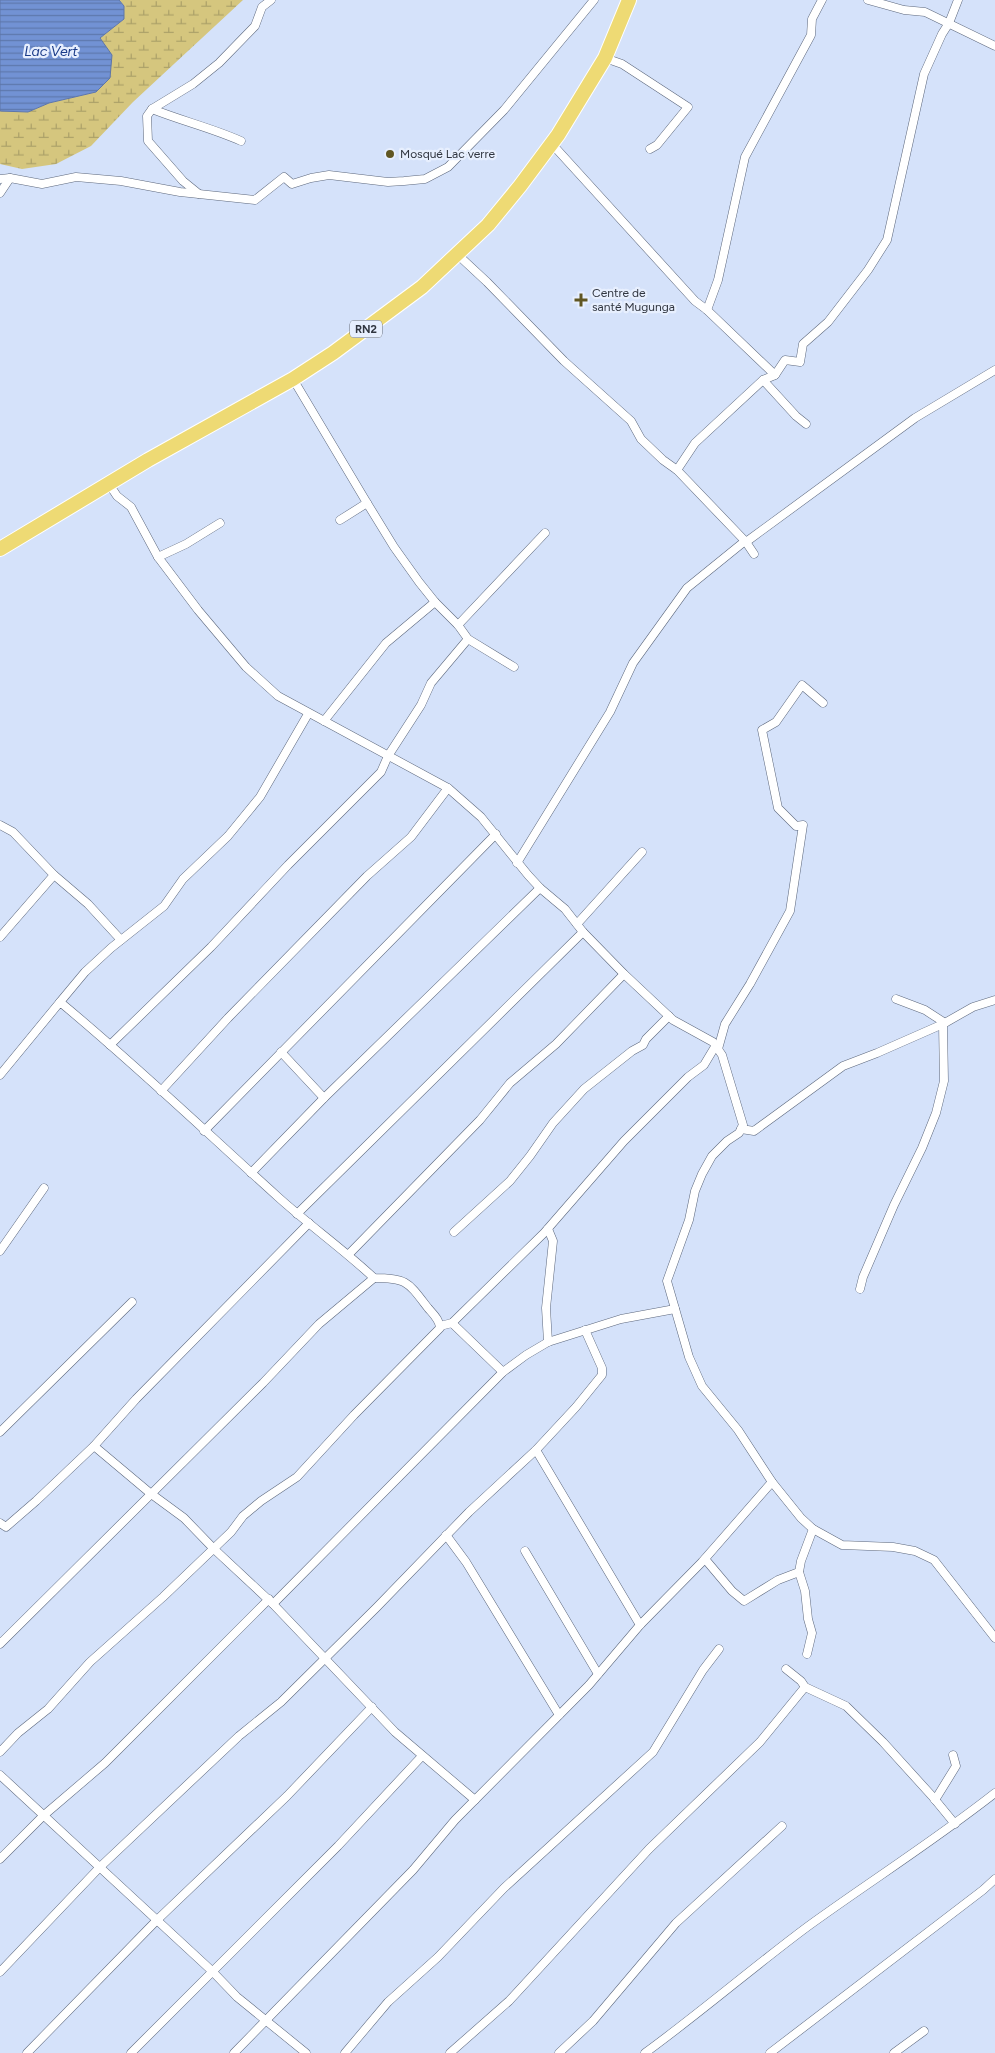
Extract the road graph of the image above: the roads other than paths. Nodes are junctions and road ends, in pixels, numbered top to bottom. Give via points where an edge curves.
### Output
1 (271, 0) edge
2 (594, 0) edge
3 (629, 0) edge
4 (822, 0) edge
5 (868, 0) edge
6 (958, 0) edge
7 (949, 23) junction
8 (995, 46) edge
9 (605, 58) junction
10 (152, 109) junction
11 (241, 141) dead end
12 (552, 144) junction
13 (650, 150) dead end
14 (10, 178) junction
15 (0, 179) edge
16 (0, 194) edge
17 (199, 194) junction
18 (458, 255) junction
19 (707, 310) junction
20 (995, 370) edge
21 (775, 376) junction
22 (292, 379) junction
23 (763, 380) junction
24 (806, 424) dead end
25 (677, 470) junction
26 (109, 484) junction
27 (367, 503) junction
28 (340, 520) dead end
29 (220, 523) dead end
30 (545, 533) dead end
31 (745, 541) junction
32 (0, 549) edge
33 (754, 554) dead end
34 (158, 557) junction
35 (435, 602) junction
36 (458, 625) junction
37 (468, 639) junction
38 (514, 668) dead end
39 (823, 703) dead end
40 (308, 714) junction
41 (324, 721) junction
42 (388, 756) junction
43 (448, 788) junction
44 (0, 825) edge
45 (496, 834) junction
46 (642, 852) dead end
47 (518, 863) junction
48 (54, 876) junction
49 (540, 888) junction
50 (577, 924) junction
51 (583, 932) junction
52 (0, 937) edge
53 (121, 940) junction
54 (624, 974) junction
55 (896, 999) dead end
56 (995, 1000) edge
57 (60, 1002) junction
58 (669, 1016) junction
59 (944, 1023) junction
60 (110, 1045) junction
61 (717, 1047) junction
62 (280, 1052) junction
63 (0, 1075) edge
64 (161, 1090) junction
65 (324, 1098) junction
66 (741, 1129) junction
67 (204, 1131) junction
68 (251, 1173) junction
69 (44, 1188) dead end
70 (297, 1214) junction
71 (309, 1223) junction
72 (548, 1229) junction
73 (454, 1232) dead end
74 (0, 1251) edge
75 (348, 1254) junction
76 (374, 1278) junction
77 (860, 1289) dead end
78 (132, 1302) dead end
79 (675, 1309) junction
80 (452, 1323) junction
81 (440, 1326) junction
82 (585, 1330) junction
83 (548, 1342) junction
84 (503, 1372) junction
85 (0, 1432) edge
86 (94, 1446) junction
87 (536, 1450) junction
88 (772, 1482) junction
89 (150, 1493) junction
90 (2, 1528) edge
91 (813, 1529) junction
92 (446, 1535) junction
93 (214, 1549) junction
94 (525, 1551) dead end
95 (705, 1559) junction
96 (799, 1572) junction
97 (271, 1601) junction
98 (640, 1625) junction
99 (995, 1638) edge
100 (0, 1644) edge
101 (719, 1649) dead end
102 (807, 1654) dead end
103 (325, 1657) junction
104 (786, 1669) dead end
105 (598, 1674) junction
106 (805, 1687) junction
107 (372, 1707) junction
108 (559, 1714) junction
109 (0, 1752) edge
110 (953, 1755) dead end
111 (422, 1756) junction
112 (0, 1775) edge
113 (995, 1794) edge
114 (475, 1800) junction
115 (936, 1800) junction
116 (43, 1816) junction
117 (955, 1824) junction
118 (782, 1826) dead end
119 (0, 1859) edge
120 (99, 1868) junction
121 (995, 1879) edge
122 (156, 1921) junction
123 (212, 1971) junction
124 (0, 1972) edge
125 (266, 2021) junction
126 (924, 2031) dead end
127 (27, 2053) edge
128 (131, 2053) edge
129 (234, 2053) edge
130 (306, 2053) edge
131 (344, 2053) edge
132 (450, 2053) edge
133 (558, 2053) edge
134 (645, 2053) edge
135 (770, 2053) edge
136 (894, 2053) edge

1 - 10 street via 262,7 255,26 220,63
2 - 17 street via 492,124 448,167 425,179 388,182 330,175 292,184 284,177 255,200
3 - 9 highway, RN2
4 - 19 street via 812,19 811,35 745,157 718,280
5 - 7 street via 924,12
6 - 7 street
7 - 8 street
7 - 21 street via 924,74 887,240 828,322 804,344 800,362 785,360
9 - 12 highway, RN2
9 - 13 street via 622,64 688,107
10 - 11 street
10 - 17 street via 147,116 148,141
12 - 18 highway, RN2 via 510,199
12 - 19 street via 695,301
14 - 15 street
14 - 16 street
14 - 17 street via 42,184 76,178 121,181
18 - 22 highway, RN2 via 408,299
18 - 25 street via 564,361 631,421 641,438
19 - 21 street
20 - 31 street via 908,423
21 - 23 street
22 - 26 highway, RN2
22 - 27 street
23 - 24 street
23 - 25 street via 695,443
25 - 31 street
26 - 32 highway, RN2
26 - 34 street via 117,496 131,507
27 - 28 street
27 - 35 street via 394,547
29 - 34 street
30 - 36 street
31 - 33 street
31 - 47 street via 687,588 633,663 610,712
34 - 40 street via 246,667 278,696
35 - 36 street
35 - 41 street via 386,642
36 - 37 street
37 - 38 street
37 - 42 street via 431,682 421,705
39 - 61 street via 802,685 776,722 762,730 778,808 796,826 803,825 793,897 790,911 725,1024
40 - 41 street
40 - 53 street via 260,797 228,836 182,879 164,906
41 - 42 street
42 - 43 street
42 - 60 street via 380,772 211,947
43 - 45 street via 472,807
43 - 64 street via 411,837 367,876
44 - 48 street via 13,832
45 - 47 street
45 - 62 street
46 - 50 street
47 - 49 street
48 - 52 street
48 - 53 street via 88,904
49 - 50 street
49 - 65 street
50 - 51 street
51 - 54 street
51 - 70 street
53 - 57 street via 85,972
54 - 58 street
54 - 75 street via 556,1044 510,1083 480,1120
55 - 59 street via 925,1010
56 - 59 street via 973,1007
57 - 60 street
57 - 63 street
58 - 61 street
58 - 73 street via 643,1045 584,1089 553,1123 510,1181
59 - 66 street via 842,1066 754,1131
59 - 77 street via 944,1081 936,1113
60 - 64 street
61 - 66 street via 740,1108
61 - 72 street via 704,1065 624,1141
62 - 65 street
62 - 67 street
64 - 67 street
65 - 68 street
66 - 79 street via 712,1156 695,1191 689,1220 667,1281
67 - 68 street
68 - 70 street
69 - 74 street
70 - 71 street
71 - 75 street
71 - 86 street
72 - 80 street
72 - 83 street via 553,1241 546,1308
75 - 76 street
76 - 81 street via 395,1278 410,1284
76 - 89 street via 319,1324
78 - 85 street
79 - 82 street via 621,1319
79 - 88 street via 689,1357 702,1386 738,1430
80 - 81 street
80 - 84 street
81 - 93 street via 297,1477 243,1516
82 - 83 street
82 - 87 street via 602,1375
83 - 84 street
84 - 97 street
86 - 89 street
86 - 90 street
87 - 92 street
87 - 98 street
88 - 91 street
88 - 95 street
89 - 93 street via 184,1518
89 - 100 street
91 - 96 street
91 - 99 street via 842,1545 915,1551 934,1560
92 - 103 street
92 - 108 street
93 - 97 street
93 - 109 street via 90,1662 48,1709
94 - 105 street
95 - 96 street via 744,1601 778,1580
95 - 98 street
96 - 102 street via 812,1632
97 - 103 street
97 - 116 street via 105,1763
98 - 105 street
101 - 131 street via 653,1752 504,1888 438,1957 388,2002
103 - 107 street
103 - 120 street via 281,1702 239,1736
104 - 106 street
105 - 108 street
106 - 115 street via 846,1706
106 - 132 street via 760,1742 649,1849 509,2001
107 - 111 street
107 - 122 street via 287,1796
108 - 114 street
110 - 115 street via 956,1766
111 - 114 street
111 - 123 street via 338,1846
112 - 116 street
113 - 117 street
114 - 125 street
115 - 117 street
116 - 119 street
116 - 120 street
117 - 134 street via 753,1966
118 - 133 street via 676,1923 593,2020
120 - 122 street
120 - 124 street
121 - 135 street
122 - 123 street
122 - 127 street
123 - 125 street
123 - 128 street
125 - 129 street
125 - 130 street
126 - 136 street

